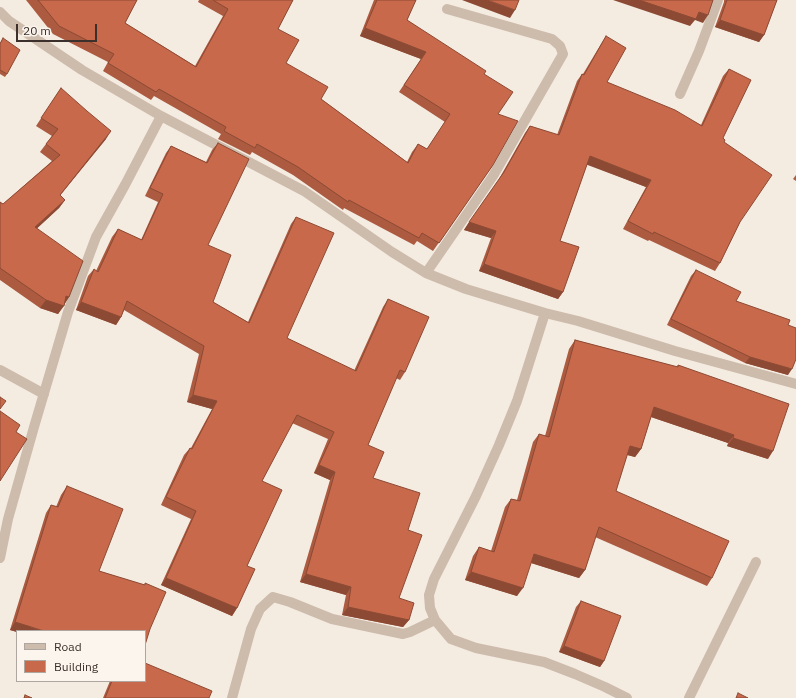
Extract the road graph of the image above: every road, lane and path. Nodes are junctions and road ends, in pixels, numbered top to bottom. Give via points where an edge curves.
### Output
1 (718, 0) edge
2 (447, 8) dead end
3 (0, 12) edge
4 (680, 94) dead end
5 (161, 116) junction
6 (426, 273) junction
7 (545, 314) junction
8 (0, 370) edge
9 (796, 384) edge
10 (44, 394) junction
11 (4, 519) edge
12 (0, 558) edge
13 (756, 562) dead end
14 (435, 620) junction
15 (232, 698) edge
16 (627, 698) edge
17 (689, 698) edge

1 - 4 street
2 - 6 street via 552,39 560,46 563,54 493,176
3 - 5 street via 9,21 82,70
5 - 6 street via 304,191
5 - 10 street via 96,237 68,312
6 - 7 street via 466,289
7 - 9 street via 578,321
7 - 14 street via 517,401 499,445 434,579 429,595 430,608
8 - 10 street
10 - 11 street
11 - 12 street
13 - 17 street
14 - 15 street via 403,634 332,619 273,598 260,609 251,629
14 - 16 street via 451,639 476,648 544,662

